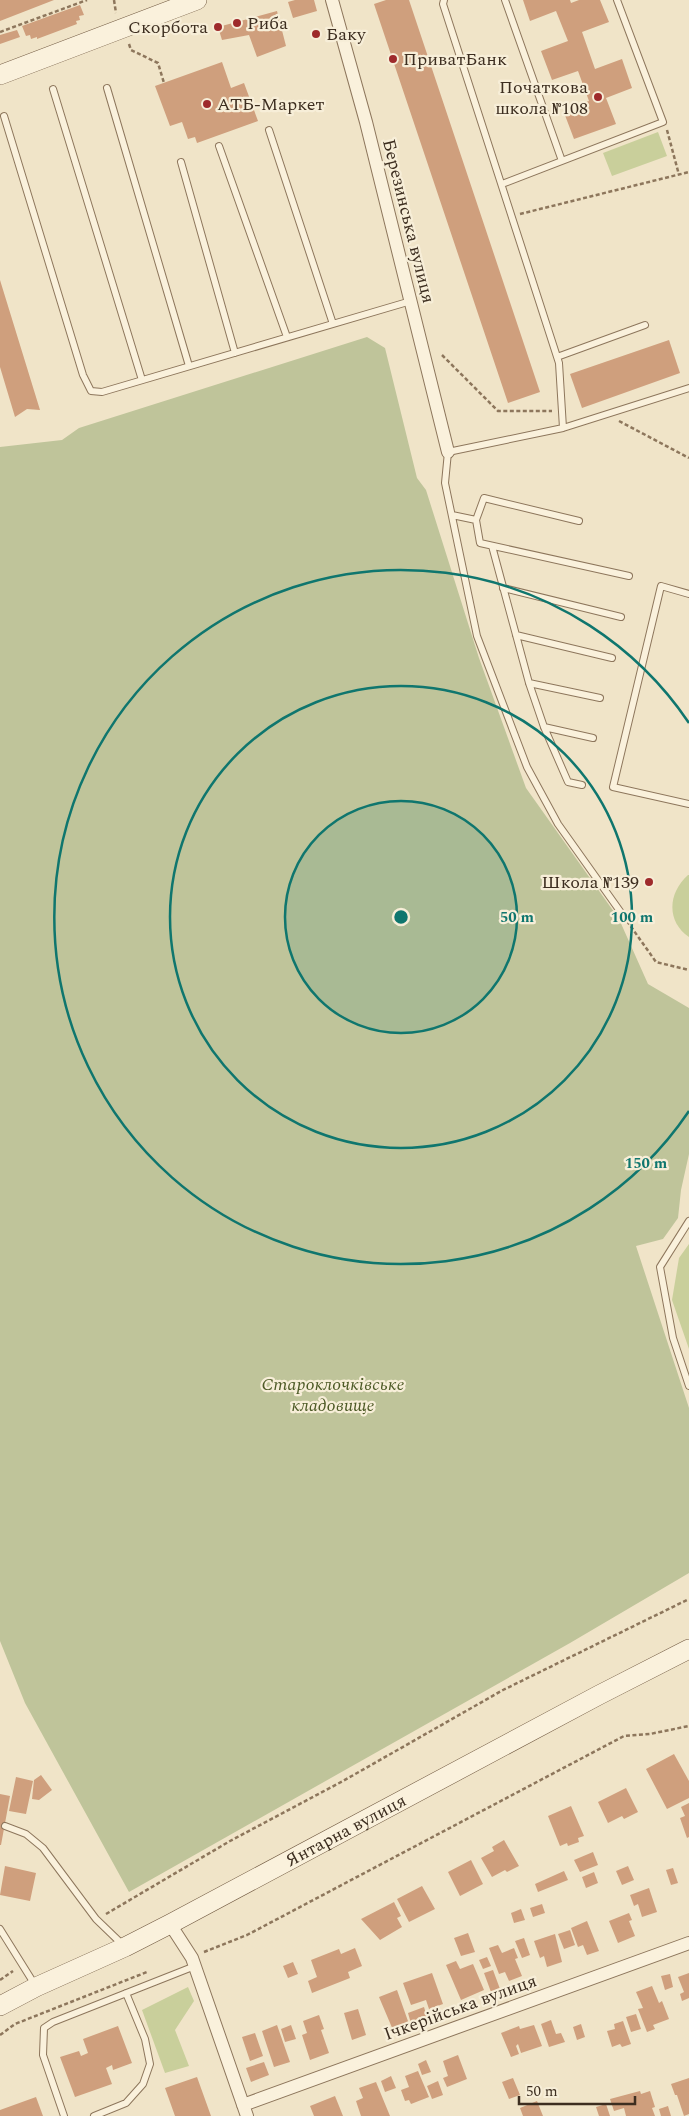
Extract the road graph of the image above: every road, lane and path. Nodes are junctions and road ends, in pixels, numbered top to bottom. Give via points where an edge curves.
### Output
1 (87, 0) edge
2 (164, 0) edge
3 (197, 0) edge
4 (332, 0) edge
5 (444, 0) edge
6 (504, 0) edge
7 (617, 0) edge
8 (144, 20) junction
9 (0, 32) edge
10 (131, 50) dead end
11 (0, 75) edge
12 (164, 83) dead end
13 (107, 88) dead end
14 (53, 89) dead end
15 (4, 116) dead end
16 (663, 122) junction
17 (269, 130) dead end
18 (219, 146) dead end
19 (562, 161) junction
20 (181, 162) dead end
21 (689, 172) edge
22 (679, 175) junction
23 (502, 184) junction
24 (512, 216) junction
25 (411, 301) junction
26 (333, 324) junction
27 (645, 326) dead end
28 (287, 337) junction
29 (235, 353) junction
30 (442, 355) dead end
31 (557, 357) junction
32 (189, 366) junction
33 (142, 380) junction
34 (689, 388) edge
35 (562, 411) junction
36 (625, 416) dead end
37 (563, 428) junction
38 (448, 452) junction
39 (689, 458) edge
40 (452, 515) junction
41 (476, 520) junction
42 (579, 521) dead end
43 (492, 546) junction
44 (629, 576) dead end
45 (504, 588) junction
46 (689, 594) edge
47 (621, 617) dead end
48 (516, 635) junction
49 (612, 658) dead end
50 (529, 683) junction
51 (600, 698) dead end
52 (544, 727) junction
53 (593, 738) dead end
54 (582, 785) dead end
55 (689, 804) edge
56 (622, 914) joint
57 (689, 970) edge
58 (689, 1221) edge
59 (689, 1386) edge
60 (689, 1599) edge
61 (689, 1649) edge
62 (689, 1726) edge
63 (4, 1826) dead end
64 (96, 1919) junction
65 (170, 1924) junction
66 (0, 1929) edge
67 (689, 1943) edge
68 (125, 1947) junction
69 (193, 1962) junction
70 (22, 1965) junction
71 (155, 1969) dead end
72 (0, 1980) edge
73 (36, 1987) junction
74 (126, 1992) junction
75 (1, 2004) edge
76 (0, 2035) edge
77 (245, 2111) edge
78 (64, 2116) edge
79 (94, 2116) edge

1 - 9 path
2 - 8 main road
3 - 8 main road
4 - 25 street, Березинська вулиця
5 - 23 lane
6 - 19 lane
7 - 16 lane
8 - 11 main road
10 - 12 path via 158,63
13 - 32 lane
14 - 33 lane
15 - 33 lane via 83,375 91,391 102,392
16 - 19 lane
16 - 22 path
17 - 26 lane
18 - 28 lane
19 - 23 lane
20 - 29 lane
21 - 22 path
22 - 24 path
23 - 24 lane
24 - 31 lane
25 - 26 lane
25 - 38 street, Березинська вулиця
26 - 28 lane
27 - 31 lane
28 - 29 lane
29 - 32 lane
30 - 35 path via 498,411
31 - 35 lane
32 - 33 lane
34 - 37 lane
35 - 37 lane
36 - 39 path via 615,419
37 - 38 lane
38 - 40 lane via 445,483
40 - 41 lane
40 - 56 lane via 477,636 527,767 558,824
41 - 42 lane via 484,498
41 - 43 lane via 480,543
43 - 44 lane
43 - 45 lane
45 - 47 lane
45 - 48 lane
46 - 55 lane via 660,586 613,787
48 - 49 lane
48 - 50 lane
50 - 51 lane
50 - 52 lane
52 - 53 lane
52 - 54 lane via 568,782
56 - 57 path via 656,962
58 - 59 lane via 660,1266 673,1338
60 - 64 path via 503,1690
61 - 65 main road, Янтарна вулиця
62 - 69 path via 624,1736
63 - 64 lane via 26,1834 43,1848
64 - 68 lane
65 - 68 main road, Янтарна вулиця
65 - 69 street
66 - 70 lane
67 - 77 street, Ічкерійська вулиця
68 - 73 main road, Янтарна вулиця
69 - 74 lane
69 - 77 street
70 - 72 path
70 - 73 lane
71 - 76 path via 15,2024
73 - 75 main road, Янтарна вулиця
74 - 78 lane via 44,2028 43,2055
74 - 79 lane via 145,2039 150,2064 143,2084 126,2103

